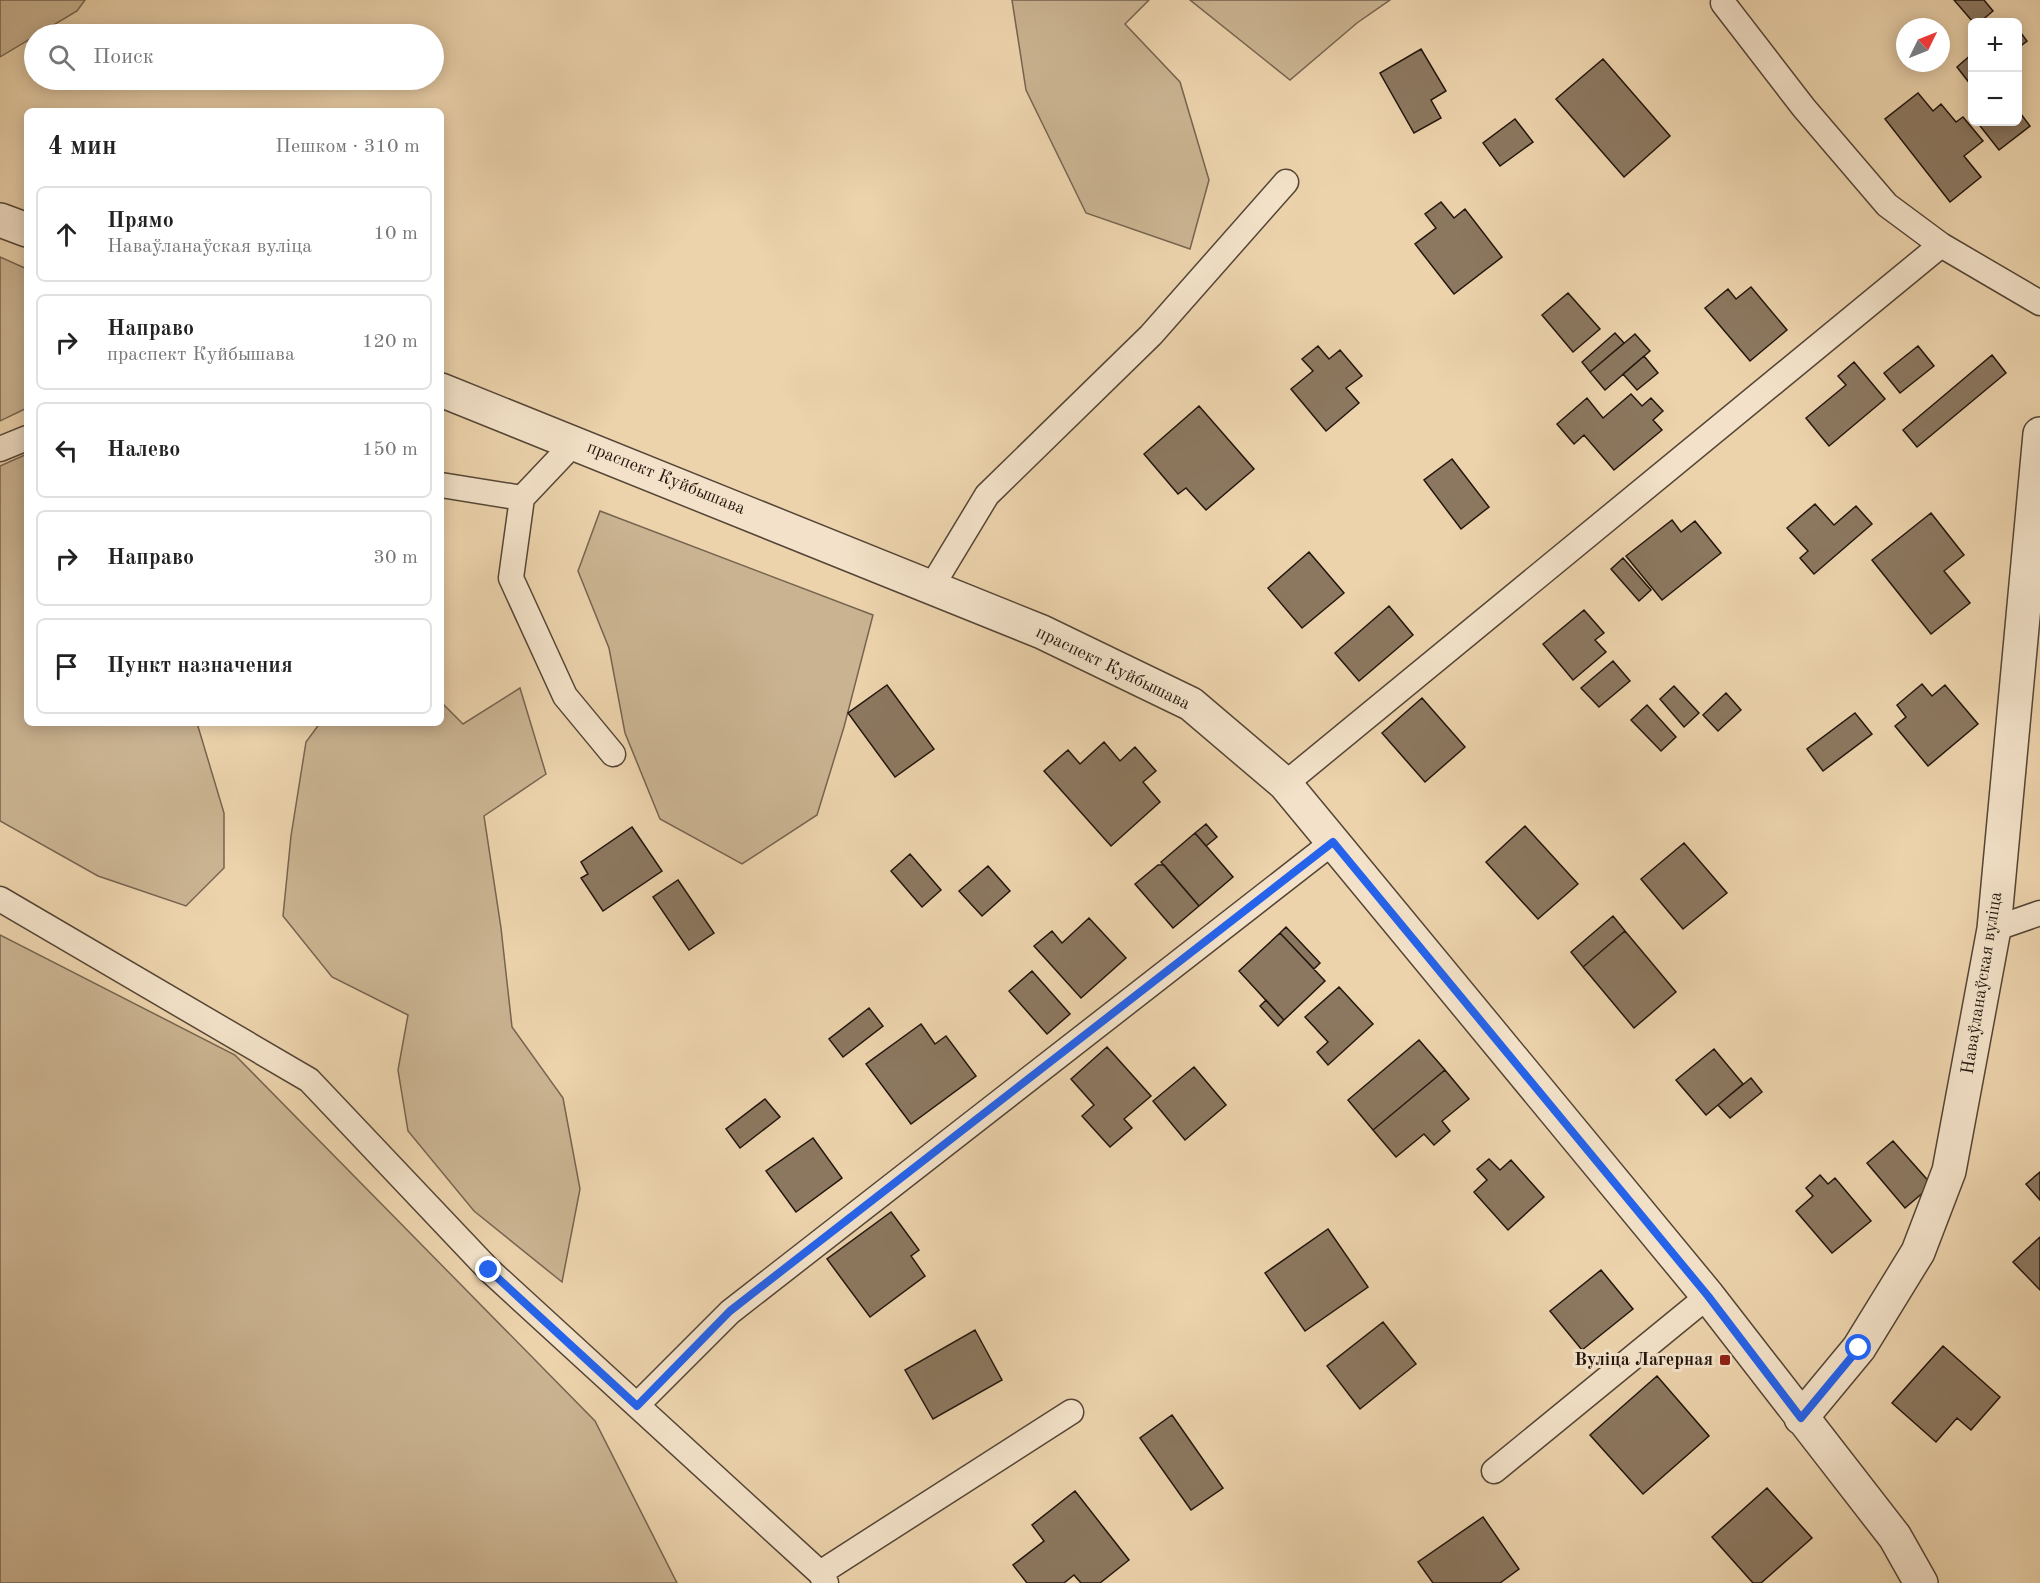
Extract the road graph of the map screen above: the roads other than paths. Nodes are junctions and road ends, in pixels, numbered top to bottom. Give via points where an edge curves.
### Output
1 (1723, 3) dead end
2 (1286, 182) dead end
3 (0, 220) edge
4 (24, 229) edge
5 (1941, 245) junction
6 (2040, 303) edge
7 (444, 391) edge
8 (2040, 434) edge
9 (24, 439) edge
10 (575, 442) junction
11 (0, 449) edge
12 (444, 485) edge
13 (522, 498) junction
14 (932, 586) junction
15 (613, 754) dead end
16 (1285, 784) junction
17 (1333, 842) junction
18 (0, 899) edge
19 (2040, 913) edge
20 (1994, 929) junction
21 (1708, 1296) junction
22 (637, 1406) junction
23 (1071, 1412) dead end
24 (1801, 1418) junction
25 (1494, 1472) dead end
26 (823, 1578) edge
27 (1921, 1583) edge

1 - 5 lane via 1804,108 1887,205
2 - 14 lane via 1151,335 987,495
3 - 4 street
5 - 6 lane
5 - 16 lane
7 - 10 street, праспект Куйбышава
8 - 20 street, Наваўланаўская вуліца
9 - 11 lane
10 - 13 lane
10 - 14 street, праспект Куйбышава
12 - 13 lane
13 - 15 lane via 511,578 565,696
14 - 16 street, праспект Куйбышава via 1042,632 1191,704
16 - 17 street, праспект Куйбышава
17 - 21 street, праспект Куйбышава
17 - 22 lane via 730,1311
18 - 22 lane via 309,1080 489,1270
19 - 20 lane
20 - 24 street, Наваўланаўская вуліца via 1949,1171 1918,1252 1859,1348
21 - 24 street, праспект Куйбышава
21 - 25 lane
22 - 26 lane
23 - 26 lane
24 - 27 street, праспект Куйбышава via 1895,1538

